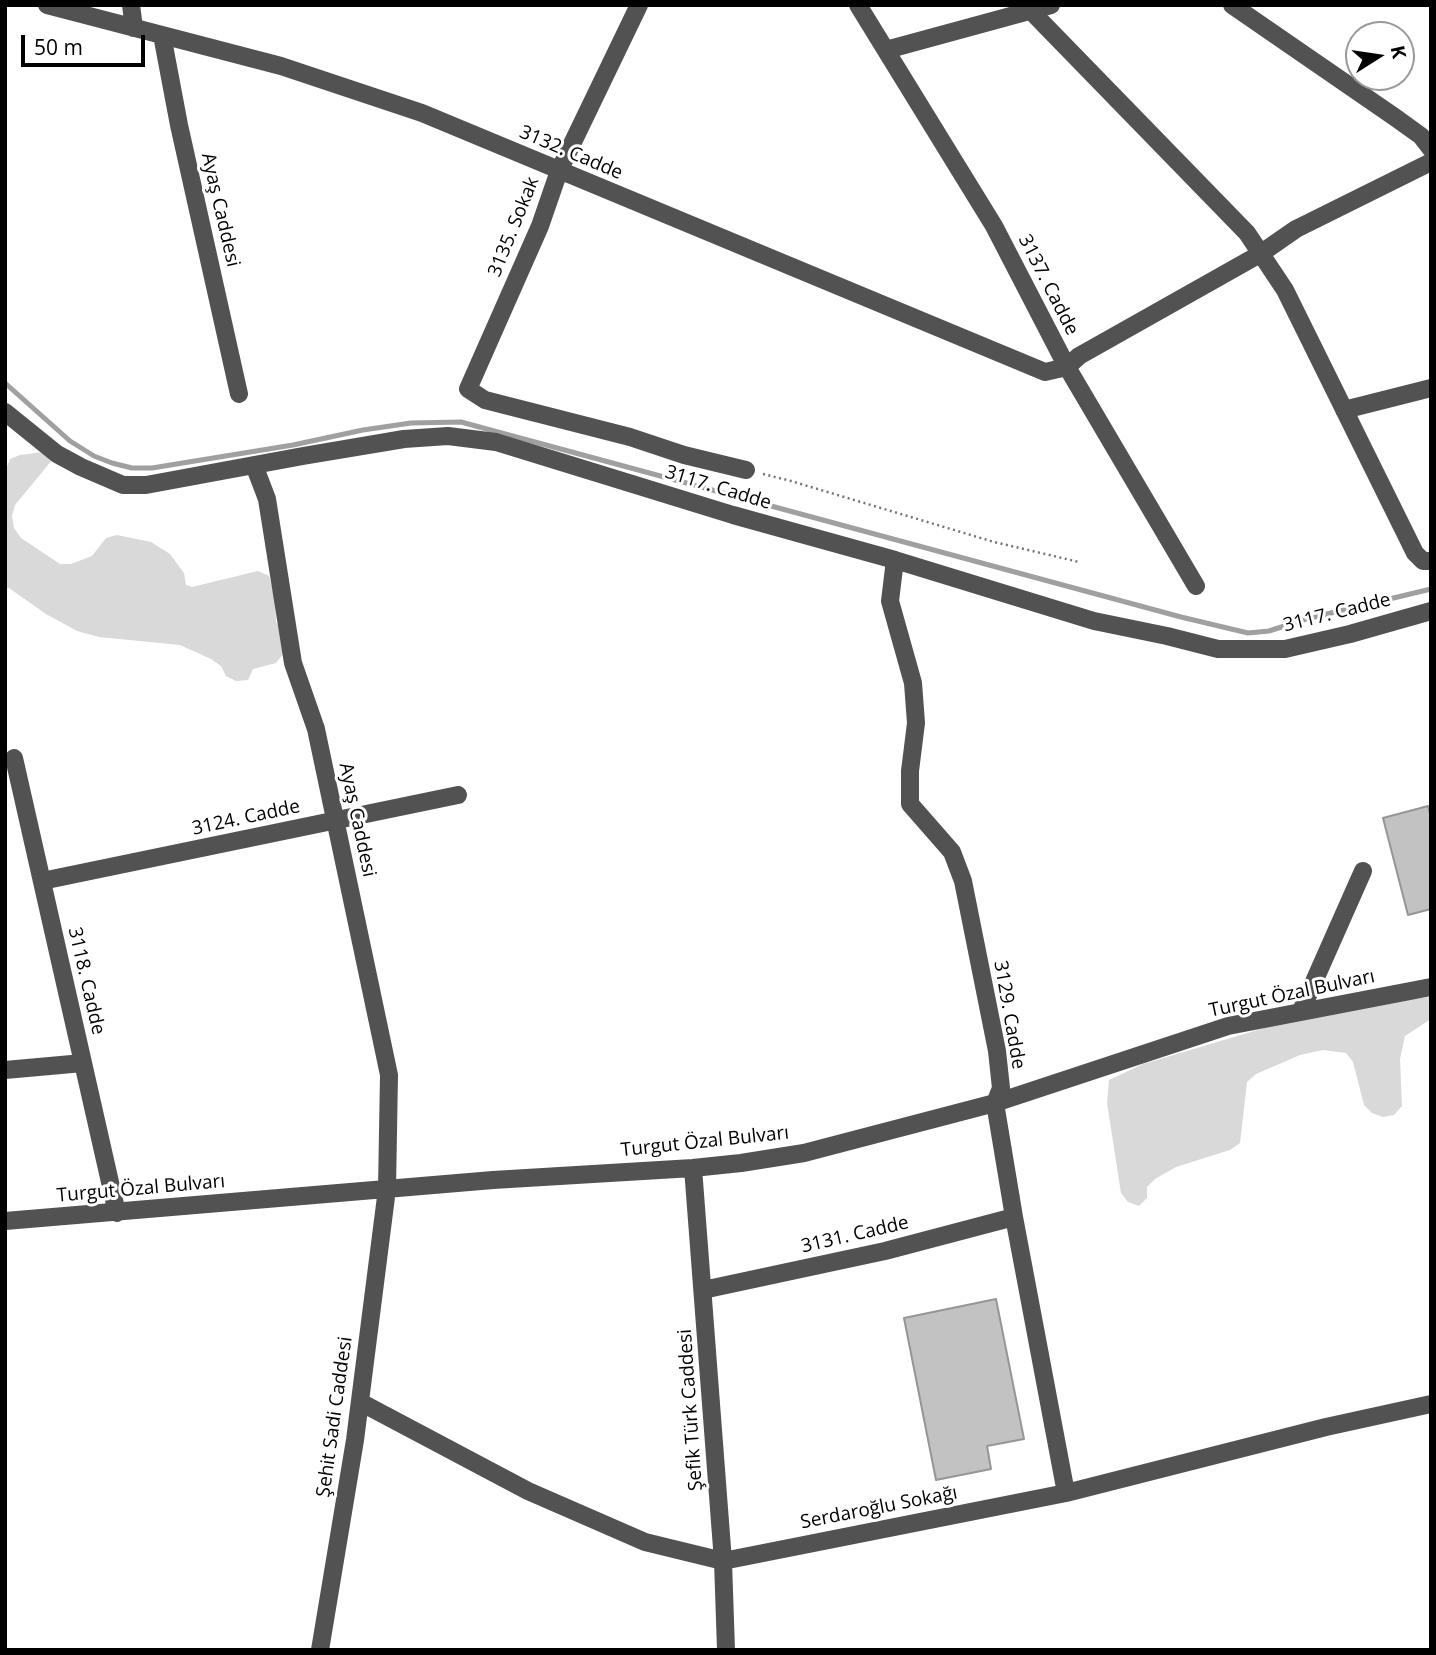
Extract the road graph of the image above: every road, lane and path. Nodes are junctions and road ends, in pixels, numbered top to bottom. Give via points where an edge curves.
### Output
1 (47, 5) edge
2 (131, 5) edge
3 (639, 5) edge
4 (859, 5) edge
5 (1051, 5) edge
6 (1232, 5) edge
7 (1031, 11) junction
8 (134, 28) junction
9 (162, 35) junction
10 (886, 50) junction
11 (1431, 149) edge
12 (1431, 162) edge
13 (559, 171) junction
14 (1260, 254) junction
15 (1067, 367) junction
16 (1431, 388) edge
17 (239, 394) dead end
18 (1344, 410) junction
19 (5, 412) edge
20 (254, 465) junction
21 (746, 470) joint
22 (895, 560) junction
23 (1431, 561) edge
24 (1079, 562) dead end
25 (1196, 586) dead end
26 (1431, 611) edge
27 (15, 758) dead end
28 (458, 795) dead end
29 (335, 821) junction
30 (1363, 871) dead end
31 (42, 881) junction
32 (1431, 988) edge
33 (1301, 1011) junction
34 (83, 1063) junction
35 (5, 1070) edge
36 (995, 1103) junction
37 (693, 1168) junction
38 (387, 1189) junction
39 (117, 1213) junction
40 (1014, 1217) junction
41 (5, 1221) edge
42 (703, 1290) junction
43 (360, 1402) junction
44 (1431, 1404) edge
45 (1066, 1493) junction
46 (723, 1561) junction
47 (320, 1650) edge
48 (726, 1650) edge

1 - 8 street, 3132. Cadde
2 - 8 street
3 - 13 street, 3135. Sokak
4 - 10 street, 3137. Cadde
5 - 7 street
6 - 11 street via 1421,136
7 - 10 street
7 - 14 street via 1247,233
8 - 9 street, 3132. Cadde
9 - 13 street, 3132. Cadde via 281,66 422,113
9 - 17 street, Ayaş Caddesi
10 - 15 street, 3137. Cadde via 994,226
12 - 14 street via 1296,229
13 - 15 street, 3132. Cadde via 1045,372
13 - 21 street, 3135. Sokak via 540,226 468,390 485,400
14 - 15 street
14 - 18 street via 1285,290
15 - 25 street, 3137. Cadde
16 - 18 street
18 - 23 street via 1415,553 1423,561
19 - 20 street, 3117. Cadde via 57,454 123,485
20 - 22 street, 3117. Cadde via 425,437 496,442
20 - 29 street, Ayaş Caddesi via 267,499 293,663 316,729
21 - 24 path
22 - 26 street, 3117. Cadde via 1094,621 1219,649 1285,649
22 - 36 street, 3129. Cadde via 890,601 913,683 916,723 910,804 952,852 963,880 997,1051 1000,1088
27 - 31 street, 3118. Cadde
28 - 29 street, 3124. Cadde
29 - 31 street, 3124. Cadde
29 - 38 street, Ayaş Caddesi via 389,1075
30 - 33 street
31 - 34 street, 3118. Cadde
32 - 33 street, Turgut Özal Bulvarı
33 - 36 street, Turgut Özal Bulvarı via 1228,1026
34 - 35 street
34 - 39 street, 3118. Cadde
36 - 37 street, Turgut Özal Bulvarı via 804,1153
36 - 40 street, 3129. Cadde
37 - 38 street, Turgut Özal Bulvarı
37 - 42 street, Şefik Türk Caddesi
38 - 39 street, Turgut Özal Bulvarı
38 - 43 street, Şehit Sadi Caddesi
39 - 41 street, Turgut Özal Bulvarı
40 - 42 street, 3131. Cadde via 885,1251
40 - 45 street, 3129. Cadde
42 - 46 street, Şefik Türk Caddesi
43 - 46 street, Serdaroğlu Sokağı via 528,1491 645,1542
43 - 47 street, Şehit Sadi Caddesi
44 - 45 street, Serdaroğlu Sokağı
45 - 46 street, Serdaroğlu Sokağı
46 - 48 street, Şefik Türk Caddesi

